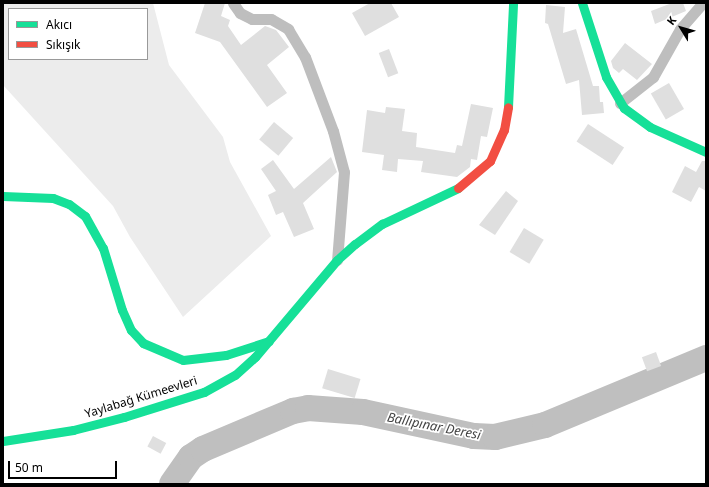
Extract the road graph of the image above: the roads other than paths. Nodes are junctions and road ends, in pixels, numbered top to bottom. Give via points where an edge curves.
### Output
1 (233, 3) edge
2 (513, 3) edge
3 (582, 3) edge
4 (703, 3) edge
5 (620, 103) junction
6 (706, 152) edge
7 (3, 196) edge
8 (337, 260) junction
9 (269, 341) junction
10 (3, 441) edge

1 - 8 street via 240,13 252,19 271,19 288,29 305,57 333,131 344,172
2 - 8 street, Yaylabağ Kümeevleri via 509,98 504,130 490,161 475,176 452,192 382,224
3 - 5 street via 601,65
4 - 5 street via 680,29 653,76
5 - 6 street via 639,121
7 - 9 street, Yaylabağ Kümeevleri via 53,198 69,204 85,216 103,248 122,310 131,330 143,342 162,353 183,360 204,359 226,355
8 - 9 street, Yaylabağ Kümeevleri
9 - 10 street, Yaylabağ Kümeevleri via 235,375 204,392 73,430

